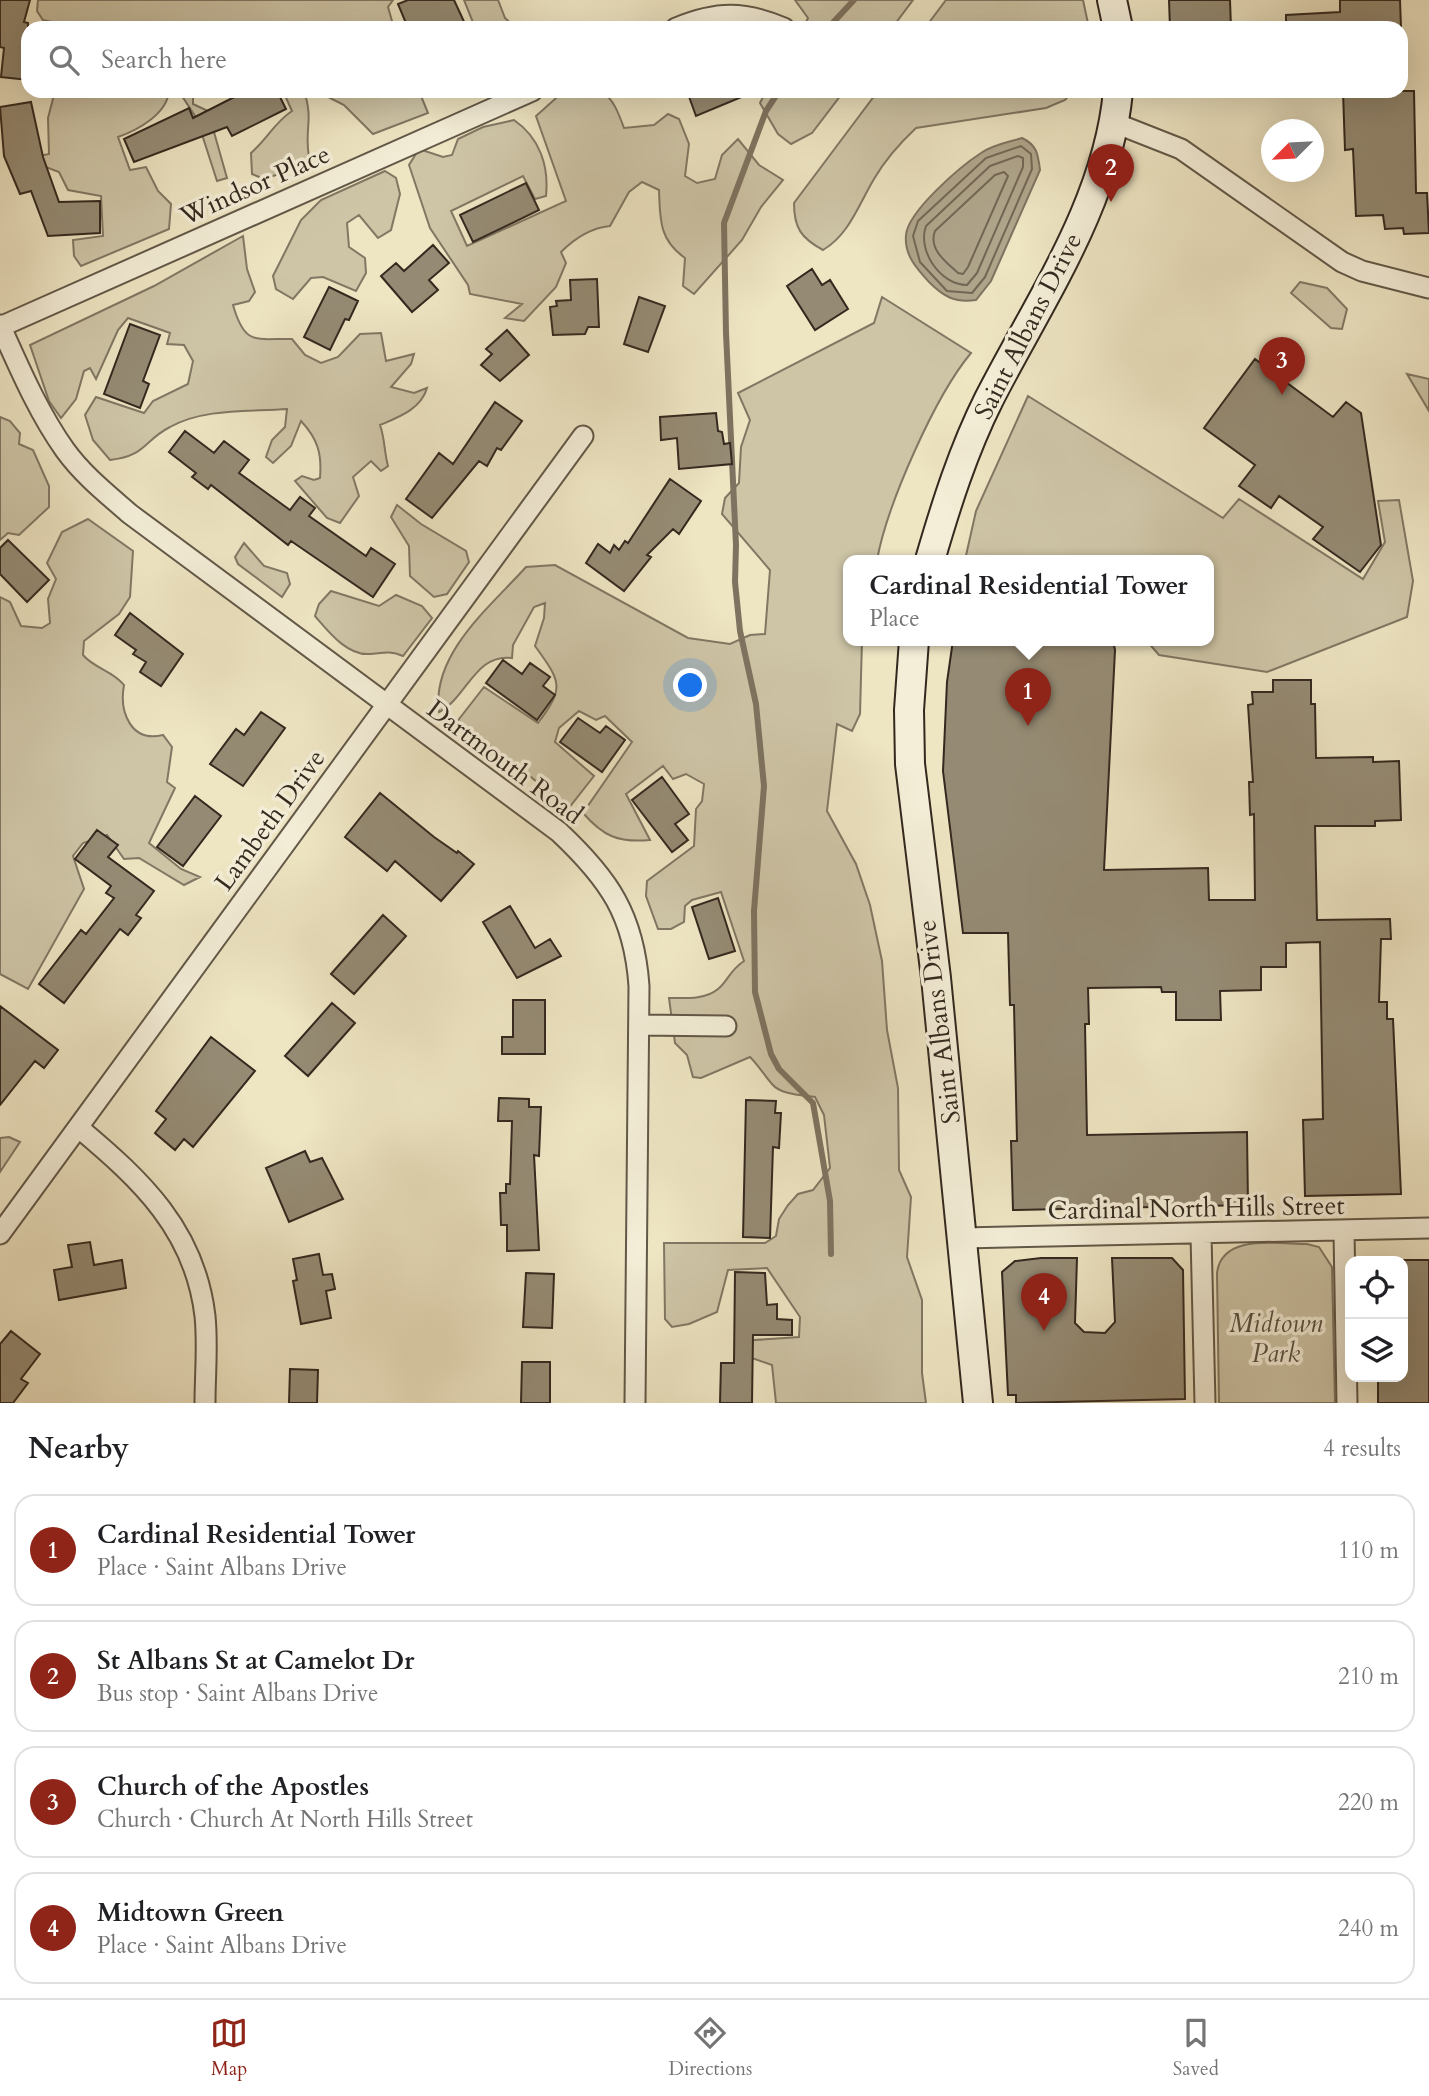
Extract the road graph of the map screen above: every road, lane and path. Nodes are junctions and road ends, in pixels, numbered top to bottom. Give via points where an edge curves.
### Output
1 (1112, 0) edge
2 (700, 21) edge
3 (765, 21) edge
4 (1116, 21) edge
5 (516, 98) edge
6 (1117, 98) edge
7 (1115, 122) junction
8 (1429, 288) edge
9 (0, 326) edge
10 (583, 436) dead end
11 (931, 555) edge
12 (914, 646) edge
13 (385, 706) junction
14 (640, 1025) junction
15 (726, 1026) dead end
16 (79, 1128) junction
17 (1429, 1228) edge
18 (1344, 1232) junction
19 (0, 1234) edge
20 (1201, 1235) junction
21 (963, 1238) junction
22 (205, 1403) edge
23 (635, 1403) edge
24 (978, 1403) edge
25 (1205, 1403) edge
26 (1347, 1403) edge

1 - 4 street
2 - 3 street via 746,14
5 - 9 street, Windsor Place
6 - 7 street, Saint Albans Drive
7 - 8 street via 1181,149 1342,262
7 - 11 street, Saint Albans Drive via 1106,159 1069,248 987,402 950,491
9 - 13 street, Dartmouth Road via 44,416 91,481
10 - 13 street, Lambeth Drive
12 - 21 street, Saint Albans Drive via 910,764
13 - 14 street, Dartmouth Road via 559,832 599,873 630,929 637,956
13 - 16 street, Lambeth Drive
14 - 15 street
14 - 23 street, Dartmouth Road
16 - 19 street, Lambeth Drive
16 - 22 street via 133,1173 168,1215 197,1280 205,1316
17 - 18 street, Cardinal North Hills Street
18 - 20 street, Cardinal North Hills Street
18 - 26 street
20 - 21 street, Cardinal North Hills Street
20 - 25 street
21 - 24 street, Saint Albans Drive

